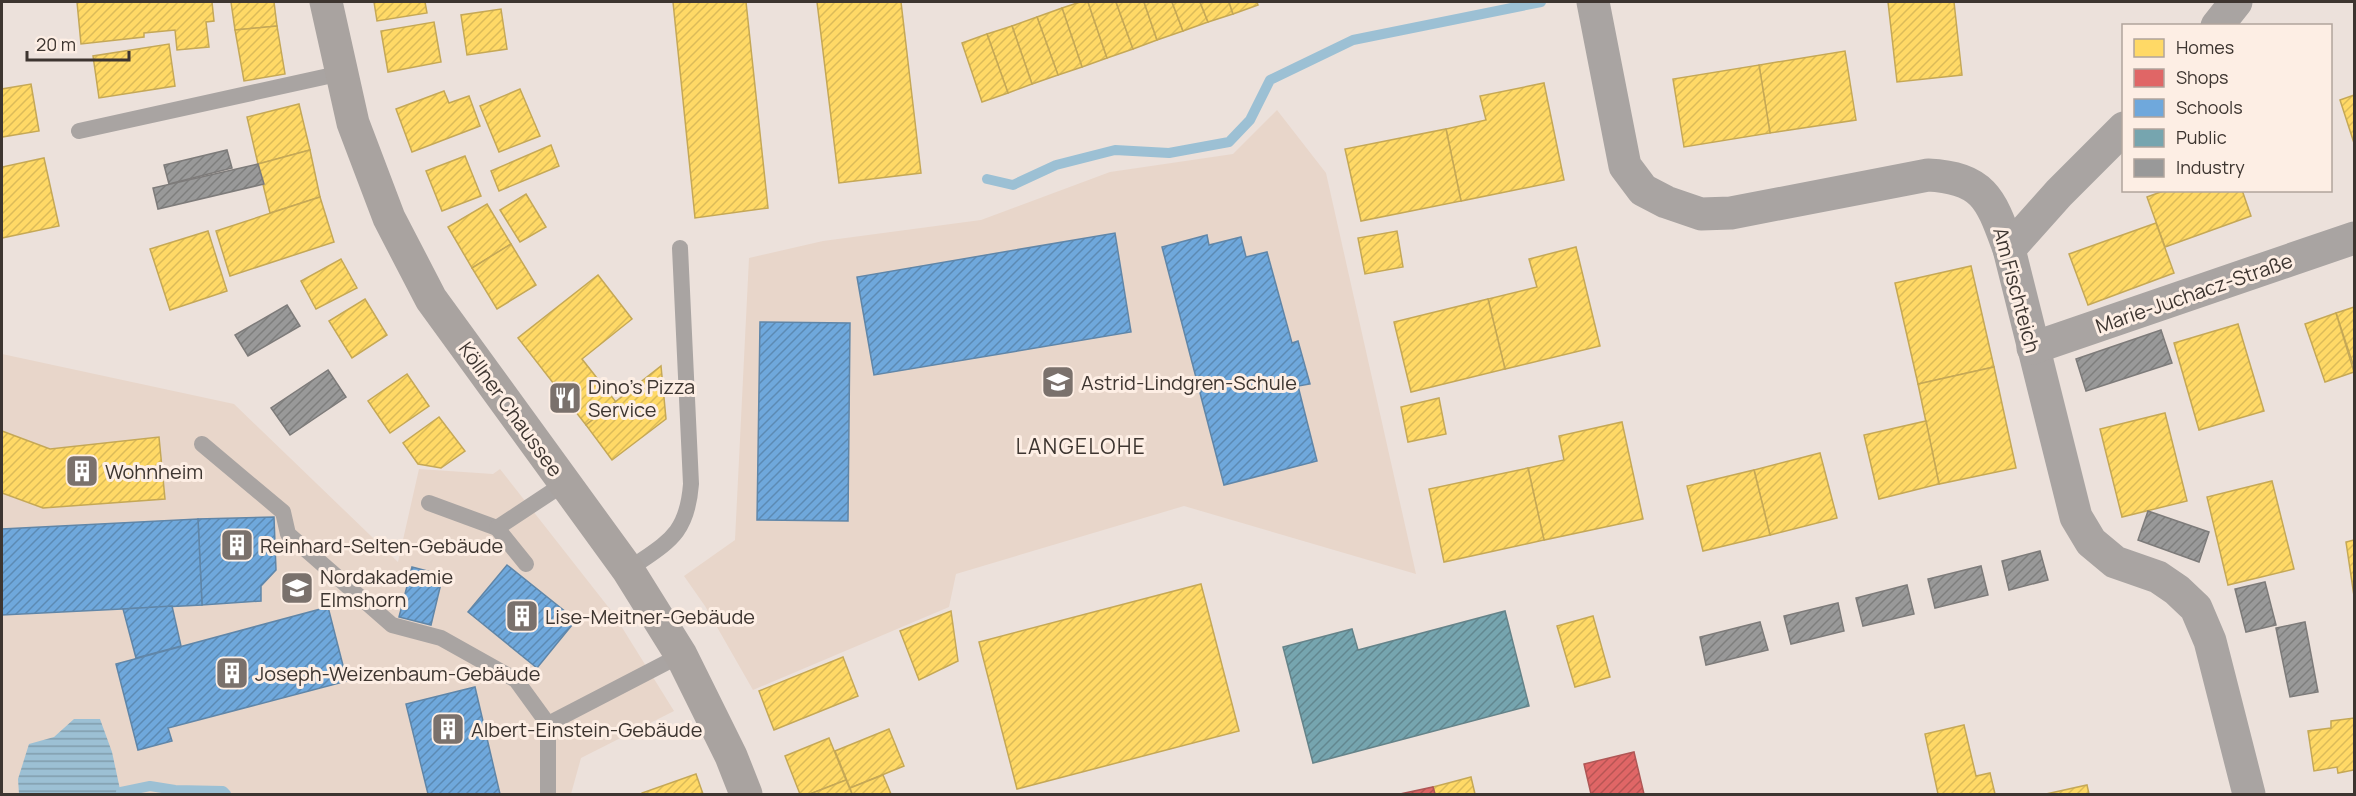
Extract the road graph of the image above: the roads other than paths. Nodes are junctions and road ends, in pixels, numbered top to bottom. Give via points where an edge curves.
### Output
1 (326, 2) edge
2 (1593, 2) edge
3 (2236, 2) edge
4 (2219, 24) edge
5 (342, 73) junction
6 (2122, 130) edge
7 (79, 131) dead end
8 (2355, 238) edge
9 (680, 248) dead end
10 (2009, 249) junction
11 (2033, 348) junction
12 (202, 444) dead end
13 (565, 483) junction
14 (429, 503) dead end
15 (498, 528) junction
16 (526, 564) dead end
17 (628, 570) junction
18 (681, 655) junction
19 (548, 724) junction
20 (548, 795) edge
21 (746, 795) edge
22 (2248, 795) edge

1 - 5 street, Köllner Chaussee
2 - 10 street, Am Fischteich via 1625,166 1643,190 1701,214 1731,213 1928,175 1954,176 1974,185 1995,211
3 - 4 street
5 - 7 lane
5 - 13 street, Köllner Chaussee via 353,123 389,218 431,299
6 - 10 street
8 - 11 street, Marie-Juchacz-Straße
9 - 17 lane via 689,506 670,540
10 - 11 street, Am Fischteich
11 - 22 street, Am Fischteich via 2076,517 2091,542 2115,562 2158,577 2196,608 2210,641
12 - 19 lane via 283,512 288,534 392,625 441,638 502,671 516,680
13 - 15 lane
13 - 17 street, Köllner Chaussee
14 - 15 lane
15 - 16 lane
17 - 18 street, Köllner Chaussee
18 - 19 lane
18 - 21 street, Köllner Chaussee
19 - 20 lane

